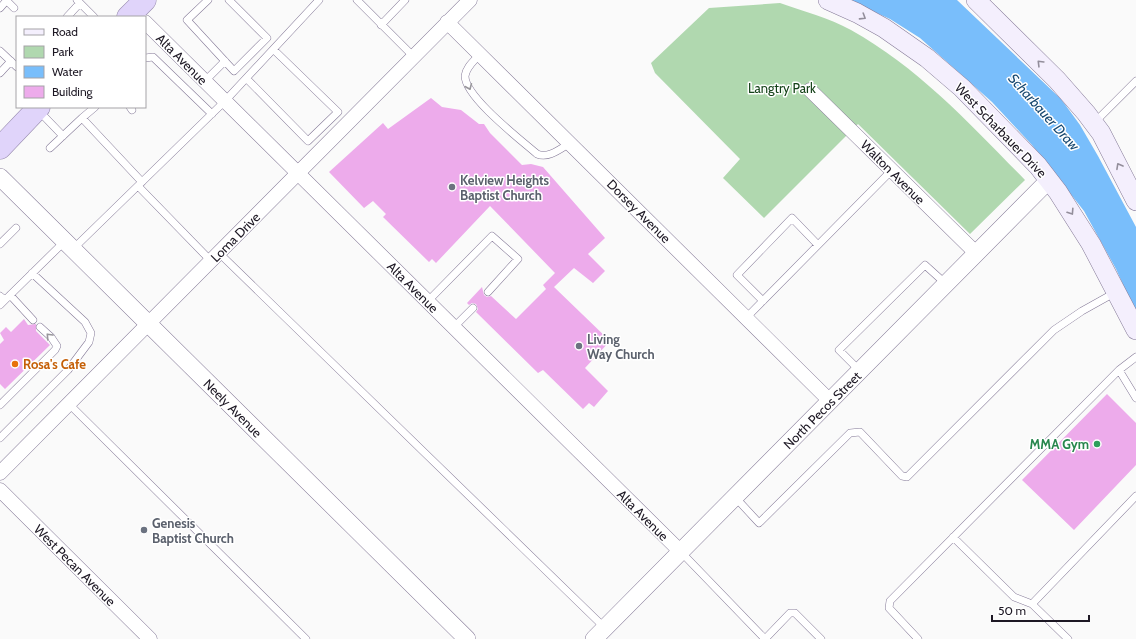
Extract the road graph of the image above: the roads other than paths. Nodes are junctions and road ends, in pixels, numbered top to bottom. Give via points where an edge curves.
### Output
1 (7, 0) edge
2 (229, 0) edge
3 (319, 0) edge
4 (357, 0) edge
5 (405, 0) edge
6 (470, 0) edge
7 (828, 0) edge
8 (976, 0) edge
9 (79, 1) edge
10 (206, 1) edge
11 (0, 8) edge
12 (14, 8) dead end
13 (68, 16) edge
14 (93, 16) edge
15 (146, 21) edge
16 (447, 22) junction
17 (381, 25) junction
18 (274, 50) junction
19 (0, 51) edge
20 (480, 54) junction
21 (413, 56) junction
22 (146, 58) edge
23 (11, 61) junction
24 (225, 62) junction
25 (16, 66) edge
26 (0, 73) edge
27 (247, 79) junction
28 (204, 81) junction
29 (1136, 81) edge
30 (810, 90) dead end
31 (225, 101) junction
32 (38, 108) edge
33 (94, 108) edge
34 (212, 114) junction
35 (82, 118) junction
36 (1093, 124) junction
37 (63, 136) junction
38 (570, 143) junction
39 (0, 148) edge
40 (50, 148) dead end
41 (892, 170) junction
42 (298, 173) junction
43 (0, 177) edge
44 (1049, 180) junction
45 (140, 184) junction
46 (1136, 201) edge
47 (16, 228) dead end
48 (0, 244) edge
49 (69, 245) junction
50 (818, 245) junction
51 (976, 254) junction
52 (215, 257) junction
53 (32, 273) junction
54 (946, 284) junction
55 (1117, 291) junction
56 (488, 292) dead end
57 (10, 295) junction
58 (2, 300) edge
59 (428, 301) junction
60 (763, 301) junction
61 (472, 308) dead end
62 (746, 318) junction
63 (33, 320) dead end
64 (148, 324) junction
65 (40, 327) dead end
66 (454, 327) junction
67 (1136, 330) edge
68 (1136, 357) edge
69 (1119, 370) junction
70 (860, 371) junction
71 (1136, 398) edge
72 (830, 401) junction
73 (69, 404) junction
74 (0, 405) edge
75 (0, 438) edge
76 (0, 474) edge
77 (0, 490) edge
78 (1136, 496) edge
79 (735, 497) junction
80 (954, 537) junction
81 (681, 552) junction
82 (1032, 604) junction
83 (600, 633) edge
84 (150, 639) edge
85 (306, 639) edge
86 (467, 639) edge
87 (765, 639) edge
88 (821, 639) edge
89 (918, 639) edge
90 (1068, 639) edge

1 - 11 lane
1 - 12 lane
2 - 24 lane via 267,38 234,71
3 - 18 lane
4 - 17 lane
5 - 17 lane
6 - 16 street, Loma Drive
7 -> 44 main road, West Scharbauer Drive via 880,26 927,58 962,88
36 -> 8 main road via 1057,80
9 - 13 lane
9 - 14 lane
10 - 24 lane via 187,20
15 - 28 street, Alta Avenue
16 - 20 street, Dorsey Avenue
16 - 21 street, Loma Drive
17 - 21 lane
18 - 27 lane
18 - 27 lane via 338,112 308,141
19 - 23 lane
20 - 38 street, Dorsey Avenue
20 -> 38 lane via 467,69 465,77 476,99 537,154 549,154
21 - 42 street, Loma Drive
22 - 34 lane via 153,57
23 - 25 lane
23 - 26 lane
24 - 28 lane
27 - 31 lane
28 - 31 street, Alta Avenue
29 - 36 lane
30 - 41 street, Walton Avenue
31 - 34 lane
31 - 42 street, Alta Avenue
32 - 37 lane
32 - 39 highway
33 - 35 lane
34 - 45 lane
35 - 37 lane
35 - 45 lane
46 -> 36 main road via 1114,156
37 - 40 lane
38 - 62 street, Dorsey Avenue
41 - 50 lane
41 - 51 street, Walton Avenue
42 - 52 street, Loma Drive
42 - 59 street, Alta Avenue
43 - 49 street, Neely Avenue
44 - 51 street, North Pecos Street
44 -> 55 main road, West Scharbauer Drive via 1091,244
45 - 49 lane
45 - 52 lane
47 - 48 lane
49 - 53 lane
49 - 64 street, Neely Avenue
50 - 60 lane
50 - 60 lane via 792,218 737,274
51 - 54 street, North Pecos Street
52 - 64 street, Loma Drive
52 - 83 lane
53 - 57 lane
53 - 75 lane via 85,322 91,333 90,342 68,370
54 - 70 street, North Pecos Street
54 - 70 lane via 925,265 839,350
55 - 67 main road, West Scharbauer Drive
55 - 79 lane via 1082,310 1054,330 907,477 902,476 860,432 850,433 759,523
56 - 59 lane via 518,259 492,236
57 - 58 lane
57 - 63 lane
59 - 66 street, Alta Avenue
60 - 62 lane
61 - 66 lane
62 - 72 street, Dorsey Avenue
64 - 73 street, Loma Drive
64 - 86 street, Neely Avenue
74 -> 65 lane via 55,350 57,346 52,337
66 - 81 street, Alta Avenue
68 - 69 lane
69 - 71 lane
69 - 80 lane
70 - 72 street, North Pecos Street
72 - 79 street, North Pecos Street
73 - 76 street, Loma Drive
73 - 85 lane
77 - 84 street, West Pecan Avenue
78 - 82 lane
79 - 81 street, North Pecos Street
80 - 82 lane via 1014,597
80 - 89 lane via 890,601 889,608
81 - 83 street, North Pecos Street
81 - 87 lane
82 - 90 lane
87 - 88 lane via 790,613 795,613

